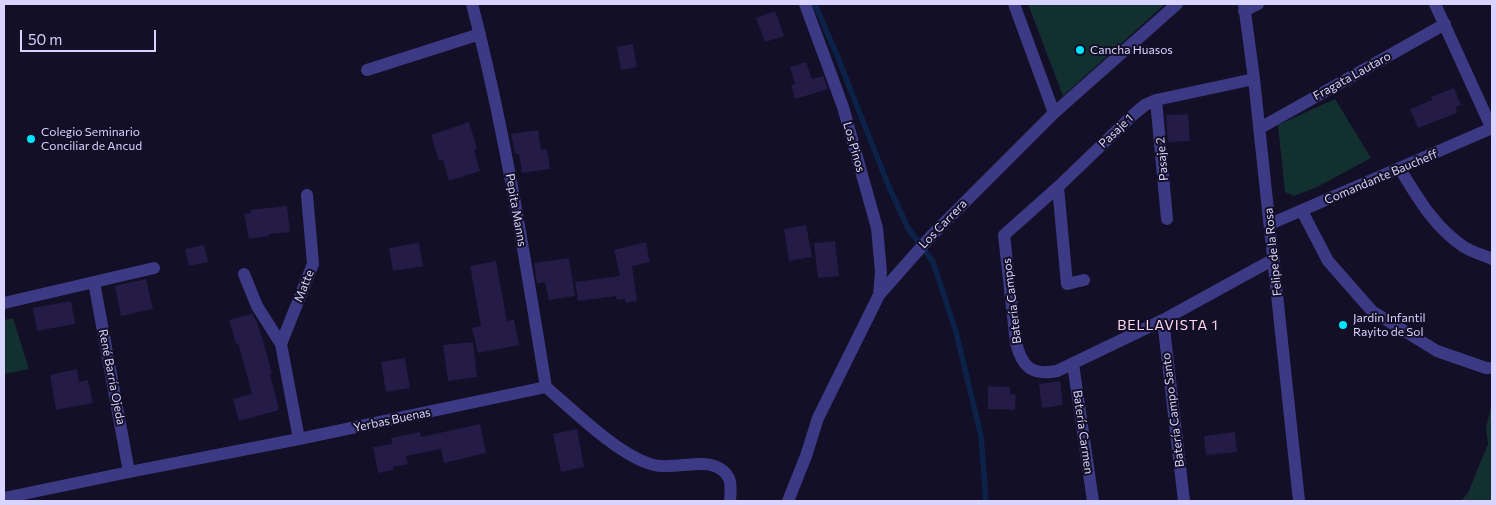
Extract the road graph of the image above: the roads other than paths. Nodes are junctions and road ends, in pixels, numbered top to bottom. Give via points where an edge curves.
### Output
1 (472, 4) edge
2 (805, 4) edge
3 (1014, 4) edge
4 (1176, 4) edge
5 (1258, 4) edge
6 (1435, 4) edge
7 (1244, 7) edge
8 (1444, 24) junction
9 (480, 34) junction
10 (367, 70) dead end
11 (1254, 78) junction
12 (1156, 100) junction
13 (1054, 112) junction
14 (1260, 128) junction
15 (1492, 129) edge
16 (1400, 169) junction
17 (1058, 187) junction
18 (307, 195) dead end
19 (1302, 211) junction
20 (1167, 219) dead end
21 (1270, 224) junction
22 (1004, 235) joint
23 (1274, 259) junction
24 (1492, 259) edge
25 (154, 268) dead end
26 (244, 274) dead end
27 (1084, 280) dead end
28 (94, 282) junction
29 (880, 295) junction
30 (4, 303) edge
31 (1163, 320) junction
32 (281, 344) junction
33 (1073, 364) junction
34 (1492, 368) edge
35 (546, 387) junction
36 (299, 439) junction
37 (130, 472) junction
38 (4, 498) edge
39 (730, 501) edge
40 (788, 501) edge
41 (1093, 501) edge
42 (1184, 501) edge
43 (1299, 501) edge

1 - 9 street, Pepita Manns
2 - 29 street, Los Pinos via 843,107 877,228
3 - 13 street
4 - 13 street, Los Carrera
5 - 7 street
6 - 8 street
7 - 11 street, Felipe de la Rosa
8 - 14 street, Fragata Lautaro
8 - 15 street
9 - 10 street
9 - 35 street, Pepita Manns via 512,182
11 - 12 street, Pasaje 1
11 - 14 street, Felipe de la Rosa
12 - 17 street, Pasaje 1 via 1134,114
12 - 20 street, Pasaje 2
13 - 29 street, Los Carrera via 932,235
14 - 21 street, Felipe de la Rosa
15 - 16 street, Comandante Baucheff
16 - 19 street, Comandante Baucheff
16 - 24 street via 1443,231 1465,248
17 - 22 street, Pasaje 1
17 - 27 street via 1066,284
18 - 32 street, Matte via 313,264
19 - 21 street, Comandante Baucheff
19 - 34 street via 1328,262 1372,311 1437,351
21 - 23 street, Felipe de la Rosa
22 - 33 street, Batería Campos via 1016,343 1024,365 1047,373
23 - 31 street
23 - 43 street, Felipe de la Rosa
25 - 28 street
26 - 32 street via 257,306
28 - 30 street
28 - 37 street, René Barría Ojeda
29 - 40 street, Los Carrera via 818,418
31 - 33 street
31 - 42 street, Batería Campo Santo
32 - 36 street
33 - 41 street, Batería Carmen
35 - 36 street, Yerbas Buenas
35 - 39 street via 607,440 638,459 655,466 718,467 728,474
36 - 37 street, Yerbas Buenas
37 - 38 street, Yerbas Buenas

